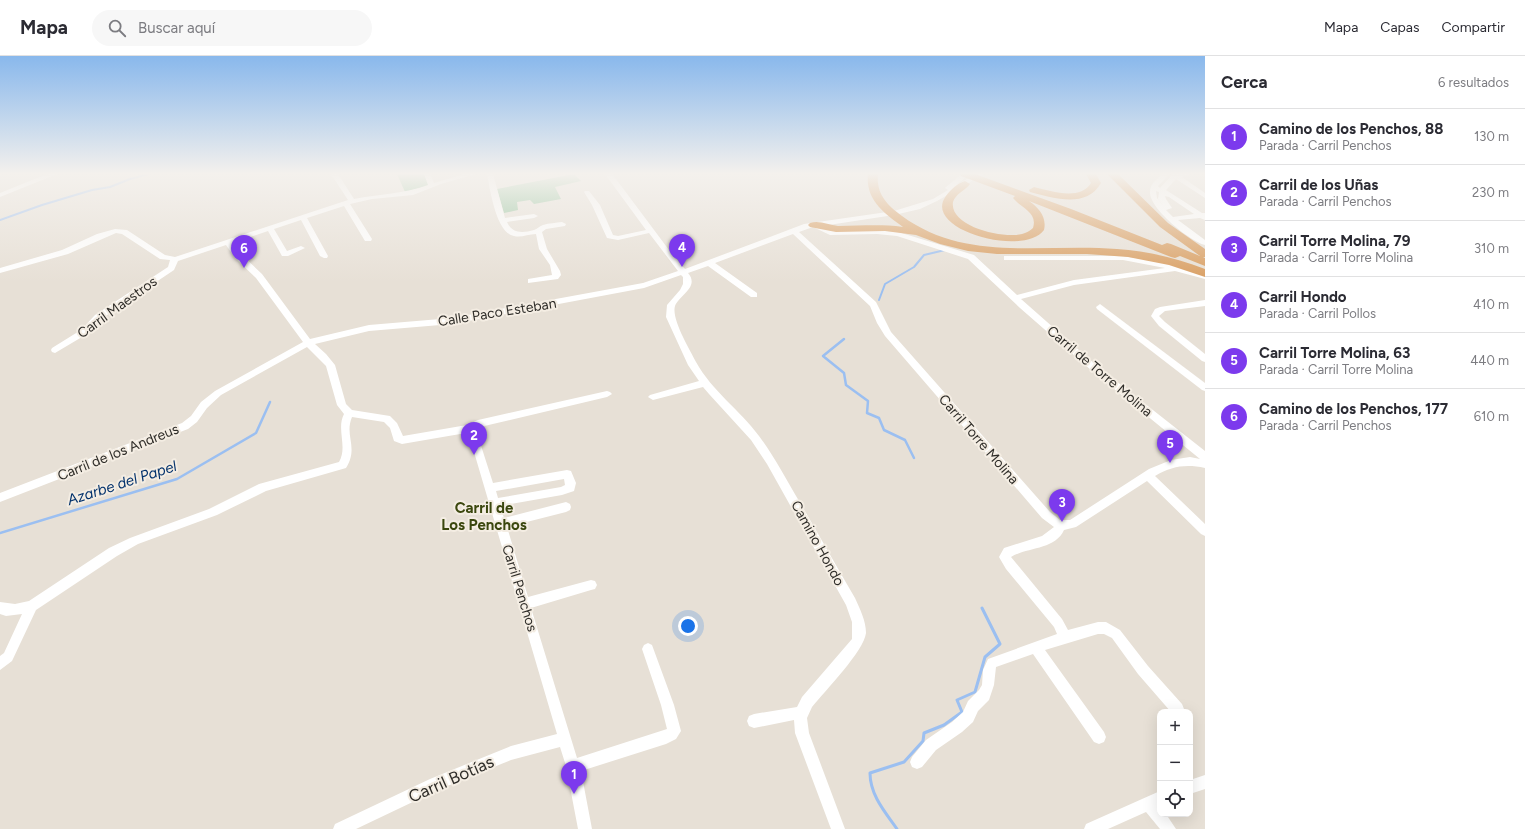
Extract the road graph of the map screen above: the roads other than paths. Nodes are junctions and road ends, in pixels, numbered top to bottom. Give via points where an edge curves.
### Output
1 (326, 210) edge
2 (353, 210) edge
3 (499, 210) edge
4 (598, 210) edge
5 (635, 210) edge
6 (888, 210) edge
7 (903, 210) edge
8 (948, 210) edge
9 (1033, 210) edge
10 (1064, 210) edge
11 (1077, 210) edge
12 (1149, 210) edge
13 (1165, 210) edge
14 (1193, 210) edge
15 (534, 216) dead end
16 (1203, 216) edge
17 (303, 218) junction
18 (1176, 219) junction
19 (502, 220) junction
20 (562, 224) dead end
21 (814, 225) junction
22 (270, 229) junction
23 (650, 231) junction
24 (794, 231) junction
25 (537, 232) junction
26 (929, 237) junction
27 (1205, 238) edge
28 (368, 239) dead end
29 (228, 242) junction
30 (1205, 243) edge
31 (301, 248) dead end
32 (1205, 254) edge
33 (324, 256) dead end
34 (1007, 258) dead end
35 (175, 260) junction
36 (1205, 262) edge
37 (710, 263) junction
38 (1176, 268) junction
39 (1205, 268) edge
40 (0, 271) edge
41 (684, 272) junction
42 (1205, 273) edge
43 (1205, 277) edge
44 (531, 281) dead end
45 (754, 295) dead end
46 (1016, 298) junction
47 (1205, 303) edge
48 (1100, 307) dead end
49 (308, 343) junction
50 (55, 350) dead end
51 (1205, 359) edge
52 (704, 383) junction
53 (1205, 388) edge
54 (607, 394) dead end
55 (653, 397) dead end
56 (349, 413) junction
57 (468, 430) junction
58 (1203, 462) edge
59 (1148, 476) junction
60 (490, 488) junction
61 (0, 498) edge
62 (494, 503) junction
63 (566, 508) dead end
64 (501, 524) junction
65 (1060, 525) junction
66 (1205, 531) edge
67 (591, 585) dead end
68 (525, 604) junction
69 (32, 606) junction
70 (0, 608) edge
71 (1065, 637) junction
72 (1035, 647) junction
73 (648, 649) dead end
74 (0, 664) edge
75 (1177, 709) dead end
76 (801, 713) junction
77 (754, 721) dead end
78 (1099, 737) dead end
79 (565, 739) junction
80 (917, 762) dead end
81 (573, 766) junction
82 (1205, 782) edge
83 (1193, 786) edge
84 (1154, 801) edge
85 (340, 829) edge
86 (585, 829) edge
87 (838, 829) edge
88 (1091, 829) edge
89 (1169, 829) edge

1 - 17 street
2 - 28 street
3 - 19 street
4 - 23 street via 610,236 618,238
5 - 23 street
6 - 26 highway via 902,222
7 - 21 street, Calle Paco Esteban
8 - 9 highway via 958,222 973,231 1009,239 1032,234 1040,226 1039,218
10 - 39 highway
11 - 36 highway
12 - 32 highway via 1164,225
13 - 18 street
14 - 16 street
15 - 19 street
16 - 18 street
17 - 22 street
17 - 33 street
18 - 27 street
18 - 30 street
19 - 25 street via 510,233
20 - 25 street via 544,227
21 - 24 street, Calle Paco Esteban
21 - 26 highway via 836,229 891,228
21 - 46 street, Carril de Torre Molina via 830,233 898,234 967,254
22 - 29 street
22 - 31 street via 285,254
23 - 41 street
24 - 37 street, Calle Paco Esteban
24 - 65 street, Carril Torre Molina via 873,304 881,323 896,343 1046,515
25 - 44 street via 558,274 555,277
26 - 42 highway via 959,246 991,251 1127,253 1169,261
29 - 35 street
29 - 49 street via 238,256 259,276
34 - 38 street via 1123,258
35 - 40 street via 163,257 124,232 115,231 65,252
35 - 50 street, Carril Maestros via 170,268 103,314 84,332
37 - 41 street, Calle Paco Esteban
37 - 45 street
38 - 43 street
38 - 46 street via 1063,284
41 - 49 street, Calle Paco Esteban via 644,285 591,296 452,321 369,328
41 - 52 street, Camino Hondo via 687,284 672,305 670,317
46 - 58 street, Carril de Torre Molina
47 - 51 street via 1163,309 1156,312 1155,316
48 - 53 street
49 - 56 street via 330,365 342,405
49 - 61 street, Carril de los Andreus via 218,393 185,426
52 - 55 street
52 - 76 street, Camino Hondo via 755,437 776,468 851,602 859,623 860,634 857,643 807,702
54 - 57 street via 478,424
56 - 57 street via 387,419 394,426 398,438 402,440 451,430
56 - 69 street via 345,427 348,457 342,465 263,487 213,512 134,541 113,552
57 - 60 street, Carril Penchos via 473,433
58 - 59 street via 1171,464
59 - 65 street via 1072,524
59 - 66 street
60 - 62 street, Carril Penchos
60 - 62 street via 567,474 571,483 570,488 562,491
62 - 64 street, Carril Penchos
63 - 64 street
64 - 68 street, Carril Penchos
65 - 71 street via 1057,531 1038,543 1008,552 1006,557 1058,623
67 - 68 street
68 - 79 street, Carril Penchos
69 - 70 street via 11,610
69 - 74 street via 8,658
71 - 72 street
71 - 75 street via 1098,628 1113,631
72 - 78 street
72 - 80 street via 992,663 984,695 968,717 931,745
73 - 81 street via 674,732
76 - 77 street via 788,713
76 - 87 street via 802,733
79 - 81 street, Carril Penchos
79 - 85 street, Carril Botías via 511,752 435,784
81 - 86 street, Carril Penchos
82 - 83 street
84 - 88 street
84 - 89 street

